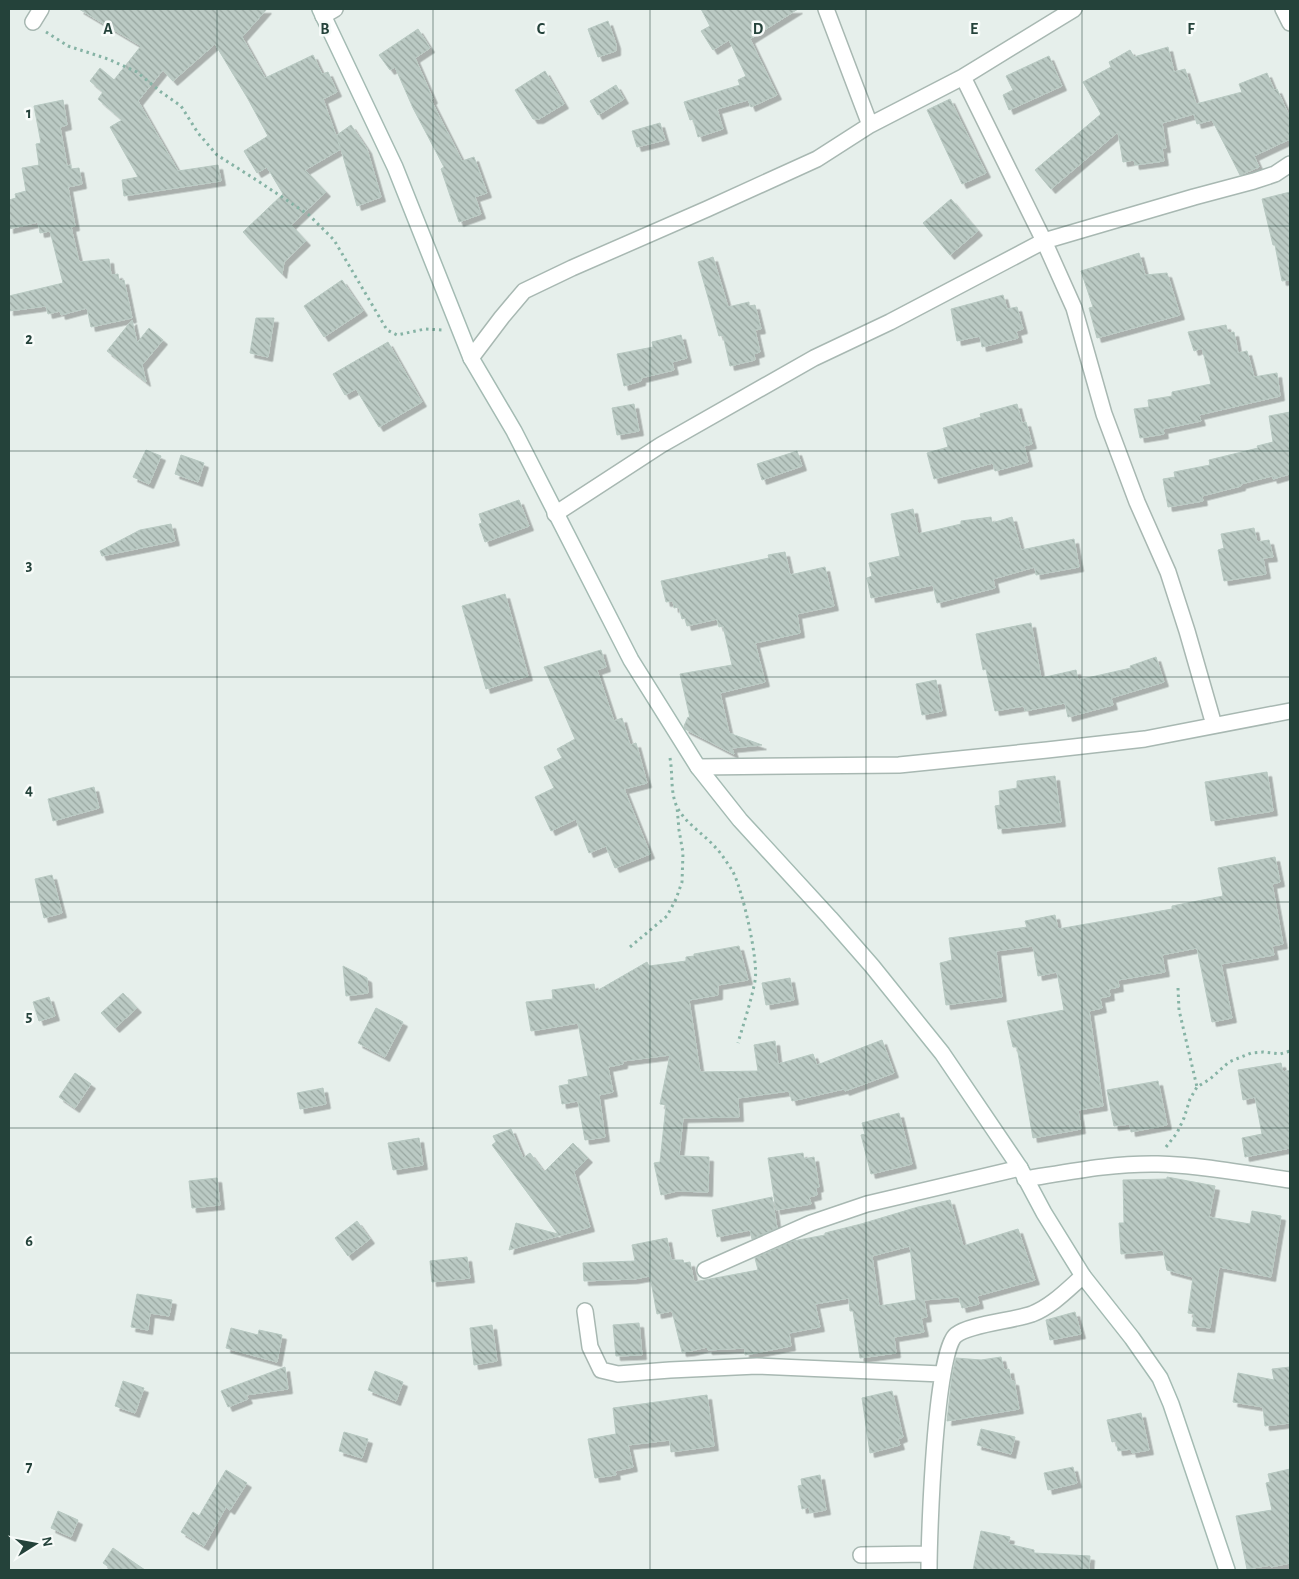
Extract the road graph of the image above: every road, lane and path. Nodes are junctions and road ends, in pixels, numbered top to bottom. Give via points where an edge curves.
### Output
1 (41, 9) edge
2 (826, 9) edge
3 (1074, 9) edge
4 (1283, 9) edge
5 (326, 11) edge
6 (33, 22) joint
7 (1290, 23) edge
8 (963, 77) junction
9 (870, 125) junction
10 (1290, 164) edge
11 (1044, 241) junction
12 (461, 332) junction
13 (472, 358) junction
14 (555, 514) junction
15 (1290, 711) edge
16 (1214, 725) junction
17 (672, 726) junction
18 (698, 767) junction
19 (677, 807) junction
20 (630, 947) dead end
21 (1178, 988) dead end
22 (738, 1043) dead end
23 (1290, 1051) edge
24 (1197, 1087) junction
25 (1155, 1164) junction
26 (1023, 1174) junction
27 (1290, 1180) edge
28 (705, 1270) dead end
29 (1083, 1276) junction
30 (585, 1311) dead end
31 (942, 1374) junction
32 (929, 1554) junction
33 (861, 1555) dead end
34 (928, 1570) edge
35 (1227, 1570) edge

1 - 6 street
2 - 9 street
3 - 8 street
4 - 7 street
5 - 12 street via 395,167
6 - 12 path via 68,46 137,72 181,106 217,155 309,215 334,240 387,330 397,335 425,329
8 - 9 street
8 - 11 street
9 - 13 street via 817,159 524,291
10 - 11 street via 1275,174 1254,181
11 - 14 street via 806,363 660,445
11 - 16 street via 1074,308 1104,414 1168,572
12 - 13 street
13 - 14 street via 514,431
14 - 17 street via 631,660
15 - 16 street
16 - 18 street via 1145,739 899,765
17 - 18 street
17 - 19 path via 669,750
18 - 26 street via 740,820 872,966 942,1053
19 - 20 path via 683,853 682,882 667,916
19 - 22 path via 716,848 732,871 743,904 756,979
21 - 24 path via 1179,1010
23 - 24 path via 1251,1053 1238,1058
24 - 25 path via 1177,1133
25 - 26 street
25 - 27 street
26 - 28 street via 867,1204 811,1223
26 - 29 street
29 - 31 street via 1054,1302 1033,1314 964,1330 954,1336 948,1346
29 - 35 street via 1160,1378
30 - 31 street via 590,1347 600,1370 618,1374 757,1366
31 - 32 street via 930,1498
32 - 33 street
32 - 34 street

